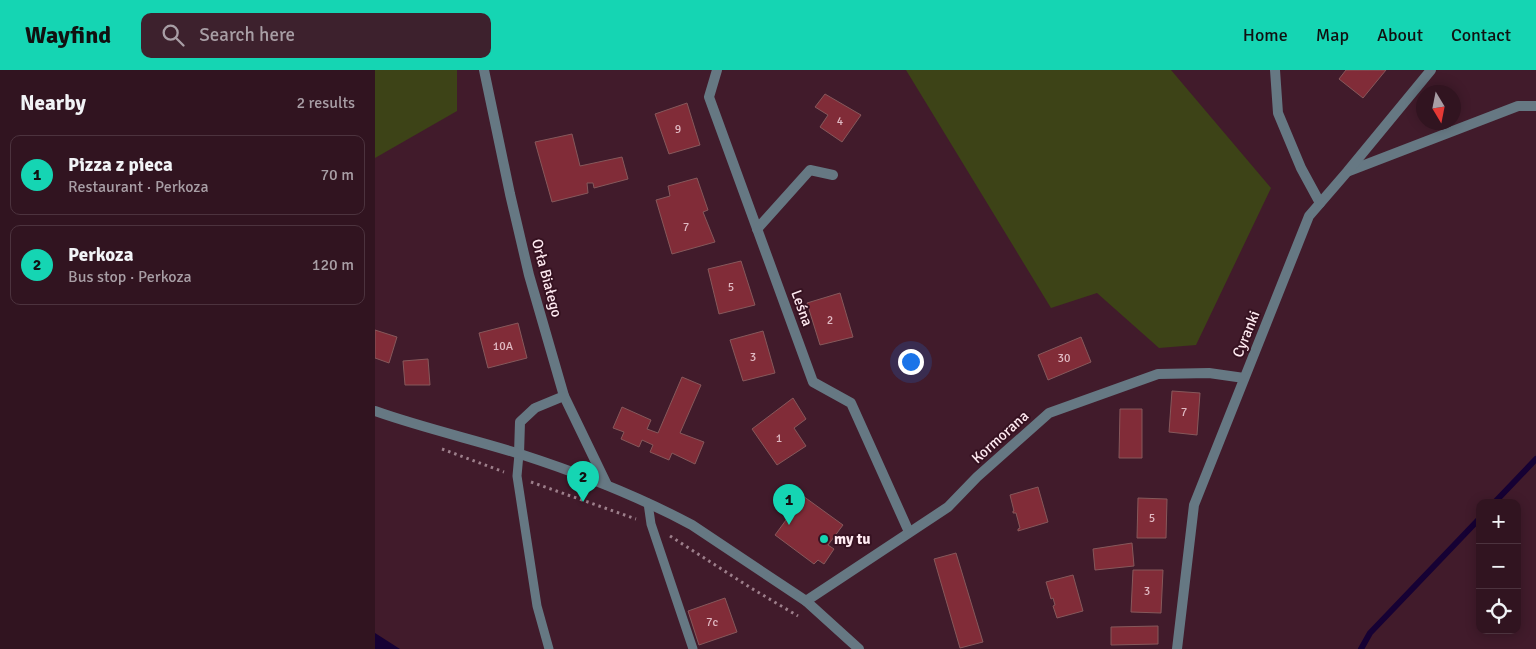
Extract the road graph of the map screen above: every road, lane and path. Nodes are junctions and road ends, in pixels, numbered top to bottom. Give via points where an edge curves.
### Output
1 (484, 70) edge
2 (717, 70) edge
3 (1275, 70) edge
4 (1431, 70) edge
5 (1536, 106) edge
6 (1347, 172) junction
7 (833, 175) dead end
8 (1320, 204) junction
9 (757, 229) junction
10 (1244, 378) junction
11 (563, 396) junction
12 (375, 411) edge
13 (433, 446) dead end
14 (519, 454) junction
15 (517, 476) junction
16 (607, 485) junction
17 (648, 503) junction
18 (651, 524) junction
19 (909, 532) junction
20 (807, 601) junction
21 (804, 620) dead end
22 (549, 649) edge
23 (693, 649) edge
24 (859, 649) edge
25 (1177, 649) edge

1 - 11 street, Orła Białego via 510,194
2 - 9 street, Leśna via 709,97
3 - 8 street via 1278,113
4 - 6 street, Cyranki
5 - 6 street via 1518,106
6 - 8 street, Cyranki
7 - 9 street via 810,170
8 - 10 street, Cyranki via 1309,216
9 - 19 street, Leśna via 813,382 851,403
10 - 19 street, Kormorana via 1209,373 1158,374 1049,413 948,507
10 - 25 street, Cyranki via 1194,505
11 - 14 street via 535,408 520,422
11 - 16 street, Orła Białego
12 - 14 street
13 - 15 path
14 - 15 lane
14 - 16 street
15 - 18 path
15 - 22 lane via 537,606
16 - 17 street
17 - 18 lane
17 - 20 street via 692,525
18 - 21 path
18 - 23 lane
19 - 20 street, Kormorana
20 - 24 street

